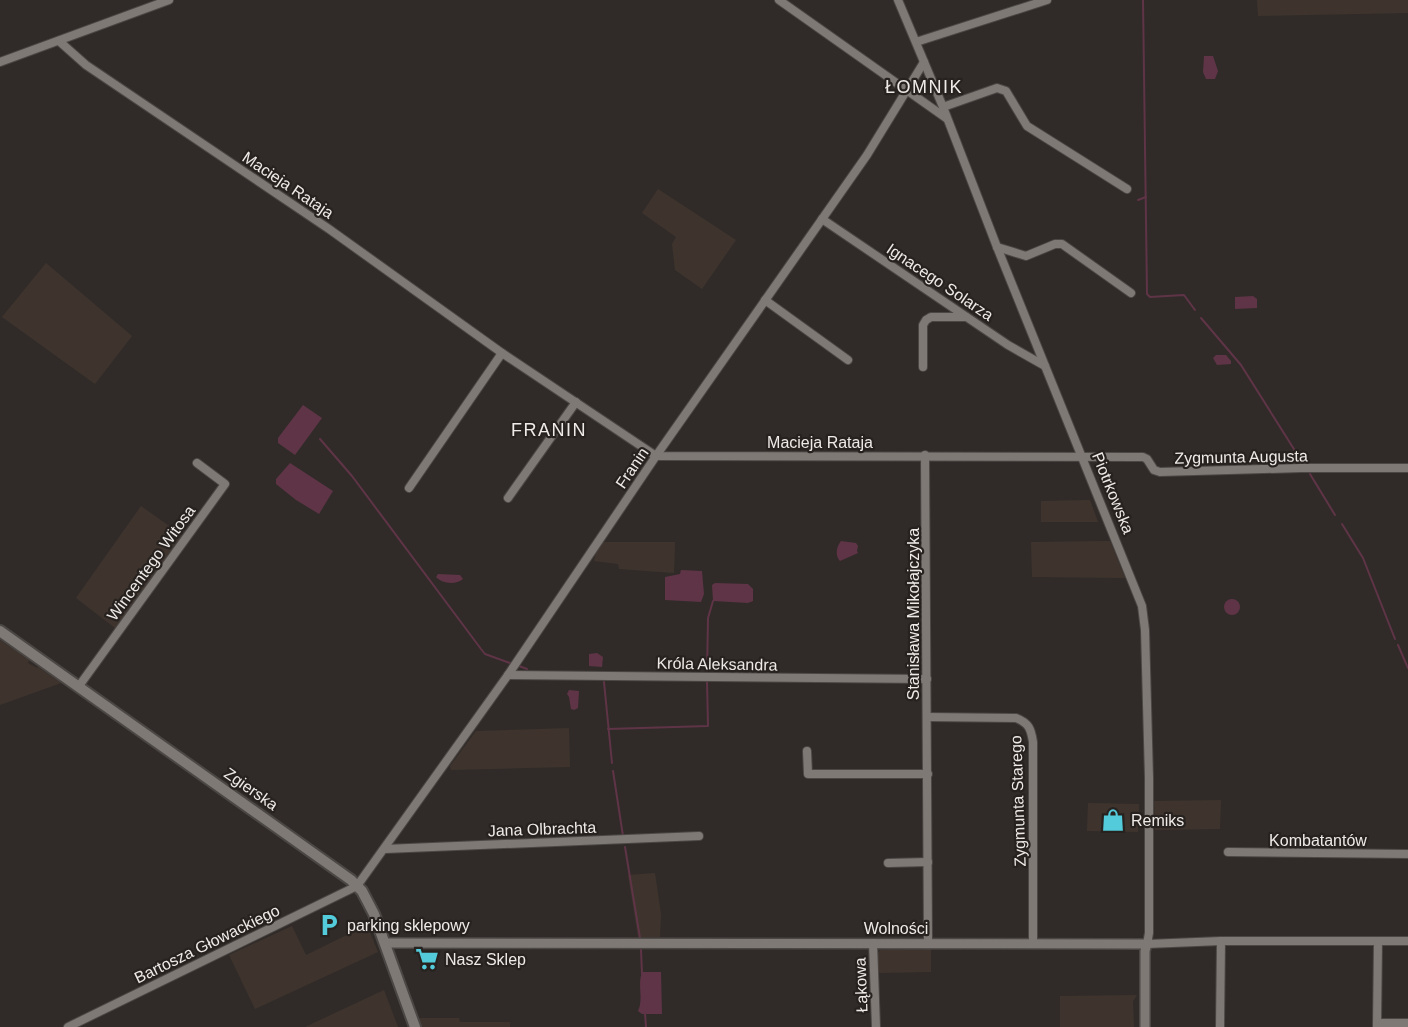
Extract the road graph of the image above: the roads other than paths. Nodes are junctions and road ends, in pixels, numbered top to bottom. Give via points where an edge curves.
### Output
1 (169, 0) edge
2 (779, 0) edge
3 (898, 0) edge
4 (1047, 0) edge
5 (59, 41) junction
6 (916, 42) junction
7 (0, 62) edge
8 (924, 62) junction
9 (908, 91) junction
10 (943, 107) junction
11 (946, 118) junction
12 (1127, 189) dead end
13 (822, 219) junction
14 (997, 247) junction
15 (1131, 292) dead end
16 (765, 300) junction
17 (968, 317) junction
18 (502, 353) junction
19 (848, 360) dead end
20 (1045, 366) junction
21 (924, 368) dead end
22 (576, 402) junction
23 (925, 455) junction
24 (656, 456) junction
25 (1082, 456) junction
26 (197, 463) dead end
27 (1408, 468) edge
28 (409, 488) dead end
29 (508, 498) dead end
30 (0, 631) edge
31 (508, 675) junction
32 (927, 679) junction
33 (79, 686) junction
34 (927, 717) junction
35 (807, 751) dead end
36 (928, 774) junction
37 (699, 836) dead end
38 (385, 849) junction
39 (1228, 852) dead end
40 (1408, 854) edge
41 (928, 862) junction
42 (888, 863) dead end
43 (357, 886) junction
44 (1221, 941) junction
45 (1378, 941) junction
46 (1408, 941) edge
47 (385, 943) junction
48 (873, 943) junction
49 (928, 943) junction
50 (1033, 944) junction
51 (1147, 944) junction
52 (1408, 1023) edge
53 (1377, 1025) edge
54 (68, 1027) edge
55 (415, 1027) edge
56 (876, 1027) edge
57 (1146, 1027) edge
58 (1220, 1027) edge

1 - 5 street
2 - 9 street
3 - 6 street, Piotrkowska
4 - 6 street
5 - 7 street
5 - 18 street, Macieja Rataja via 86,65 329,229
6 - 8 street, Piotrkowska
8 - 9 street, Franin
8 - 10 street, Piotrkowska
9 - 11 street
9 - 13 street, Franin
10 - 11 street, Piotrkowska
10 - 12 street via 1001,88 1027,126
11 - 14 street, Piotrkowska
13 - 16 street, Franin
13 - 17 street, Ignacego Solarza
14 - 15 street via 1026,256 1062,244
14 - 20 street, Piotrkowska
16 - 19 street
16 - 24 street, Franin
17 - 20 street, Ignacego Solarza
17 - 21 street via 926,320
18 - 22 street, Macieja Rataja
18 - 28 street
20 - 25 street, Piotrkowska
22 - 24 street, Macieja Rataja
22 - 29 street
23 - 24 street, Macieja Rataja
23 - 25 street, Macieja Rataja
23 - 32 street, Stanisława Mikołajczyka
24 - 31 street, Franin
25 - 27 street, Zygmunta Augusta via 1143,457 1160,472
25 - 51 street, Piotrkowska via 1144,613 1149,778
26 - 33 street, Wincentego Witosa via 225,484
30 - 33 main road, Zgierska
31 - 32 street, Króla Aleksandra
31 - 38 street, Franin
32 - 34 street, Stanisława Mikołajczyka
33 - 43 main road, Zgierska
34 - 36 street, Stanisława Mikołajczyka
34 - 50 street, Zygmunta Starego via 1016,718 1025,721 1030,729
35 - 36 street via 808,774
36 - 41 street, Stanisława Mikołajczyka
37 - 38 street, Jana Olbrachta
38 - 43 street, Franin
39 - 40 street, Kombatantów
41 - 42 street
41 - 49 street, Stanisława Mikołajczyka
43 - 47 main road, Zgierska
43 - 54 street, Bartosza Głowackiego
44 - 45 street, Wolności
44 - 51 street, Wolności
44 - 58 street
45 - 46 street, Wolności
45 - 53 street
47 - 48 street, Wolności
47 - 55 main road, Zgierska
48 - 49 street, Wolności
48 - 56 street, Łąkowa
49 - 50 street, Wolności
50 - 51 street, Wolności
51 - 57 street, Piotrkowska
52 - 53 street

